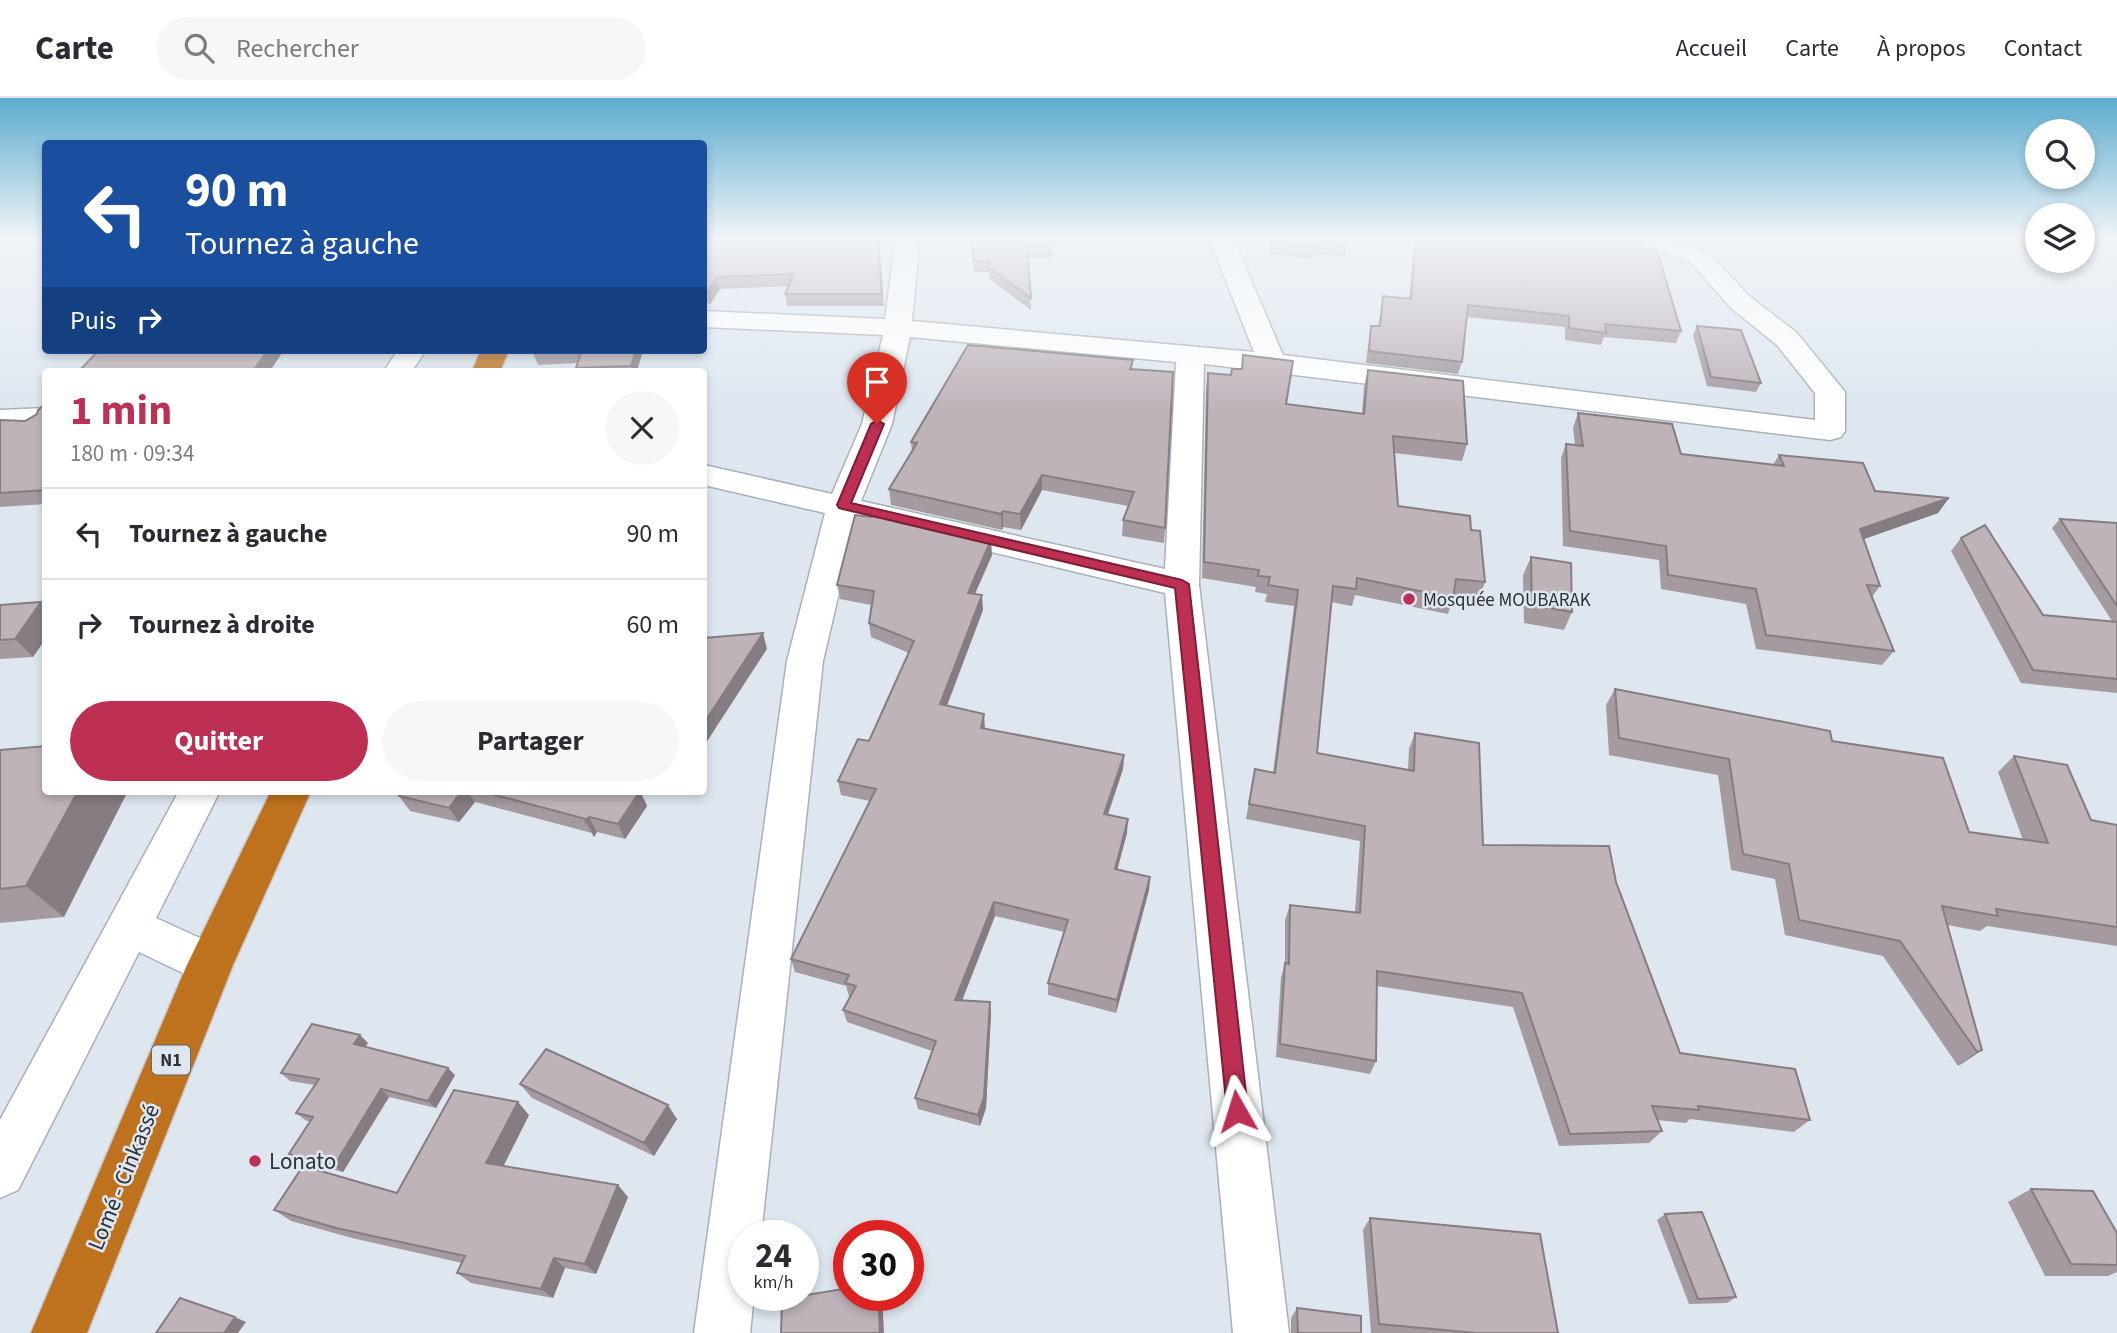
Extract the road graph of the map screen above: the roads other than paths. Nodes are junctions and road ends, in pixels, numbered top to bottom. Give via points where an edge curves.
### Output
1 (902, 296) edge
2 (1245, 296) edge
3 (1734, 296) edge
4 (707, 319) edge
5 (898, 328) junction
6 (1190, 357) junction
7 (1272, 362) junction
8 (42, 417) edge
9 (0, 419) edge
10 (707, 476) edge
11 (843, 505) junction
12 (1182, 584) junction
13 (199, 795) edge
14 (289, 795) edge
15 (129, 926) junction
16 (210, 965) junction
17 (0, 1172) edge
18 (59, 1333) edge
19 (722, 1333) edge
20 (1261, 1333) edge

1 - 5 street
2 - 7 street
3 - 7 street via 1787,339 1830,392 1830,431
4 - 5 street
5 - 6 street
5 - 11 street via 877,424
6 - 7 street
6 - 12 street
8 - 9 street
10 - 11 street
11 - 12 street
11 - 19 street via 805,661
12 - 20 street
13 - 15 street
14 - 16 highway, Lomé - Cinkassé / N1
15 - 16 street
15 - 17 street
16 - 18 highway, Lomé - Cinkassé / N1

